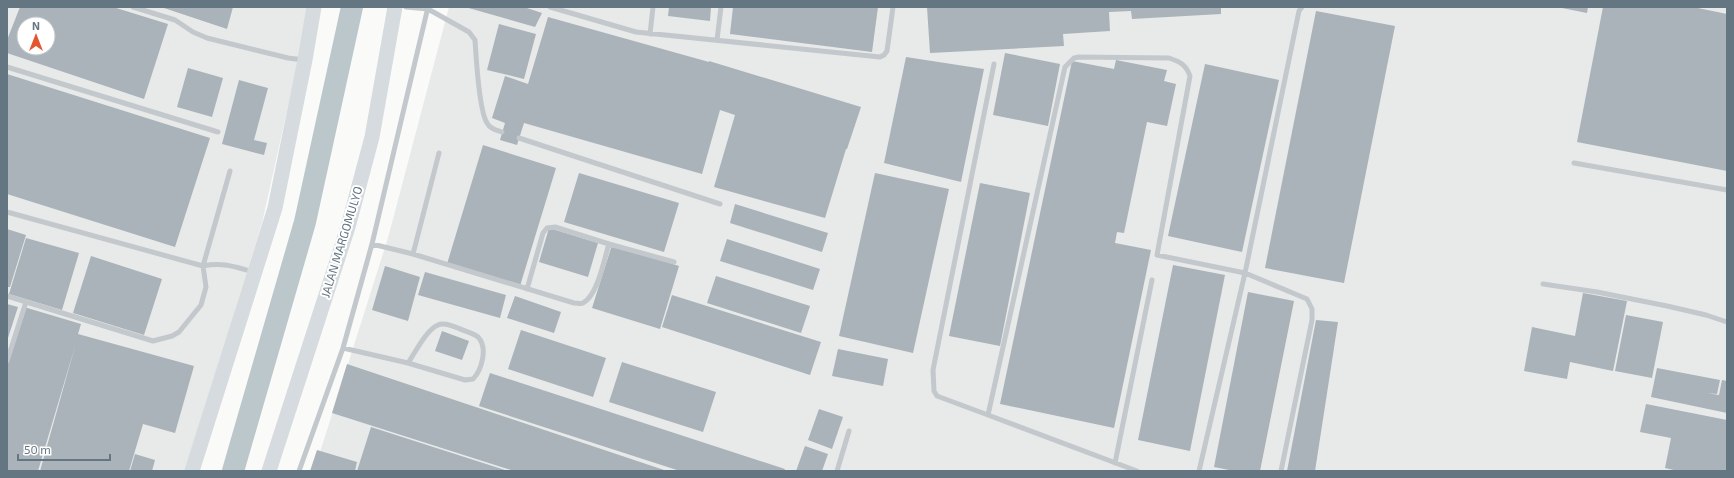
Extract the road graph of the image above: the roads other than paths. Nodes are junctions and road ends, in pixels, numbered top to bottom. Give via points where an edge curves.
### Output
1 (133, 7) edge
2 (314, 7) edge
3 (394, 7) edge
4 (406, 7) edge
5 (550, 7) edge
6 (653, 7) edge
7 (721, 7) edge
8 (893, 7) edge
9 (1302, 7) edge
10 (428, 8) edge
11 (650, 34) junction
12 (717, 40) junction
13 (305, 60) junction
14 (994, 64) dead end
15 (7, 68) edge
16 (218, 132) dead end
17 (502, 132) dead end
18 (519, 138) dead end
19 (439, 153) dead end
20 (1574, 163) dead end
21 (230, 171) dead end
22 (1727, 190) edge
23 (720, 204) dead end
24 (7, 212) edge
25 (372, 244) junction
26 (609, 244) junction
27 (413, 254) junction
28 (674, 262) dead end
29 (203, 266) junction
30 (255, 272) junction
31 (1245, 273) junction
32 (1152, 280) dead end
33 (1543, 284) dead end
34 (527, 289) junction
35 (7, 296) edge
36 (26, 302) junction
37 (1727, 322) edge
38 (343, 348) junction
39 (7, 361) edge
40 (408, 364) junction
41 (988, 415) junction
42 (849, 431) dead end
43 (1115, 463) junction
44 (192, 471) edge
45 (269, 471) edge
46 (299, 471) edge
47 (837, 471) edge
48 (1137, 471) edge
49 (1199, 471) edge
50 (1281, 471) edge

1 - 13 lane via 175,20 207,38
2 - 13 main road
3 - 45 main road, JALAN MARGOMULYO via 372,137 348,228
4 - 10 lane
5 - 11 lane
6 - 11 lane
7 - 12 lane
8 - 12 lane via 887,51 880,57
9 - 31 lane
10 - 17 lane via 469,32 475,40 486,123
10 - 25 lane
11 - 12 lane
13 - 30 main road via 275,208
14 - 41 lane via 933,370 936,396
15 - 16 lane
18 - 23 lane
19 - 27 lane
20 - 22 lane
21 - 29 lane
24 - 29 lane
25 - 27 lane
25 - 38 lane
26 - 28 lane
26 - 34 lane via 595,288 590,298 582,303
26 - 34 lane via 547,228 543,233
27 - 34 lane
29 - 30 lane via 216,263
29 - 36 lane via 206,287 201,305 180,332 153,341
30 - 44 main road
31 - 41 lane via 1158,255 1190,76 1186,67 1180,61 1169,58 1074,58 1065,67
31 - 49 lane
31 - 50 lane via 1307,299 1312,309 1312,320
32 - 43 lane
33 - 37 lane via 1667,306
35 - 36 lane
36 - 39 lane
38 - 40 lane
38 - 46 lane
40 - 40 lane via 465,380 473,379 478,374 483,353 482,343 477,336 448,324 438,324 430,331
41 - 43 lane
42 - 47 lane
43 - 48 lane

